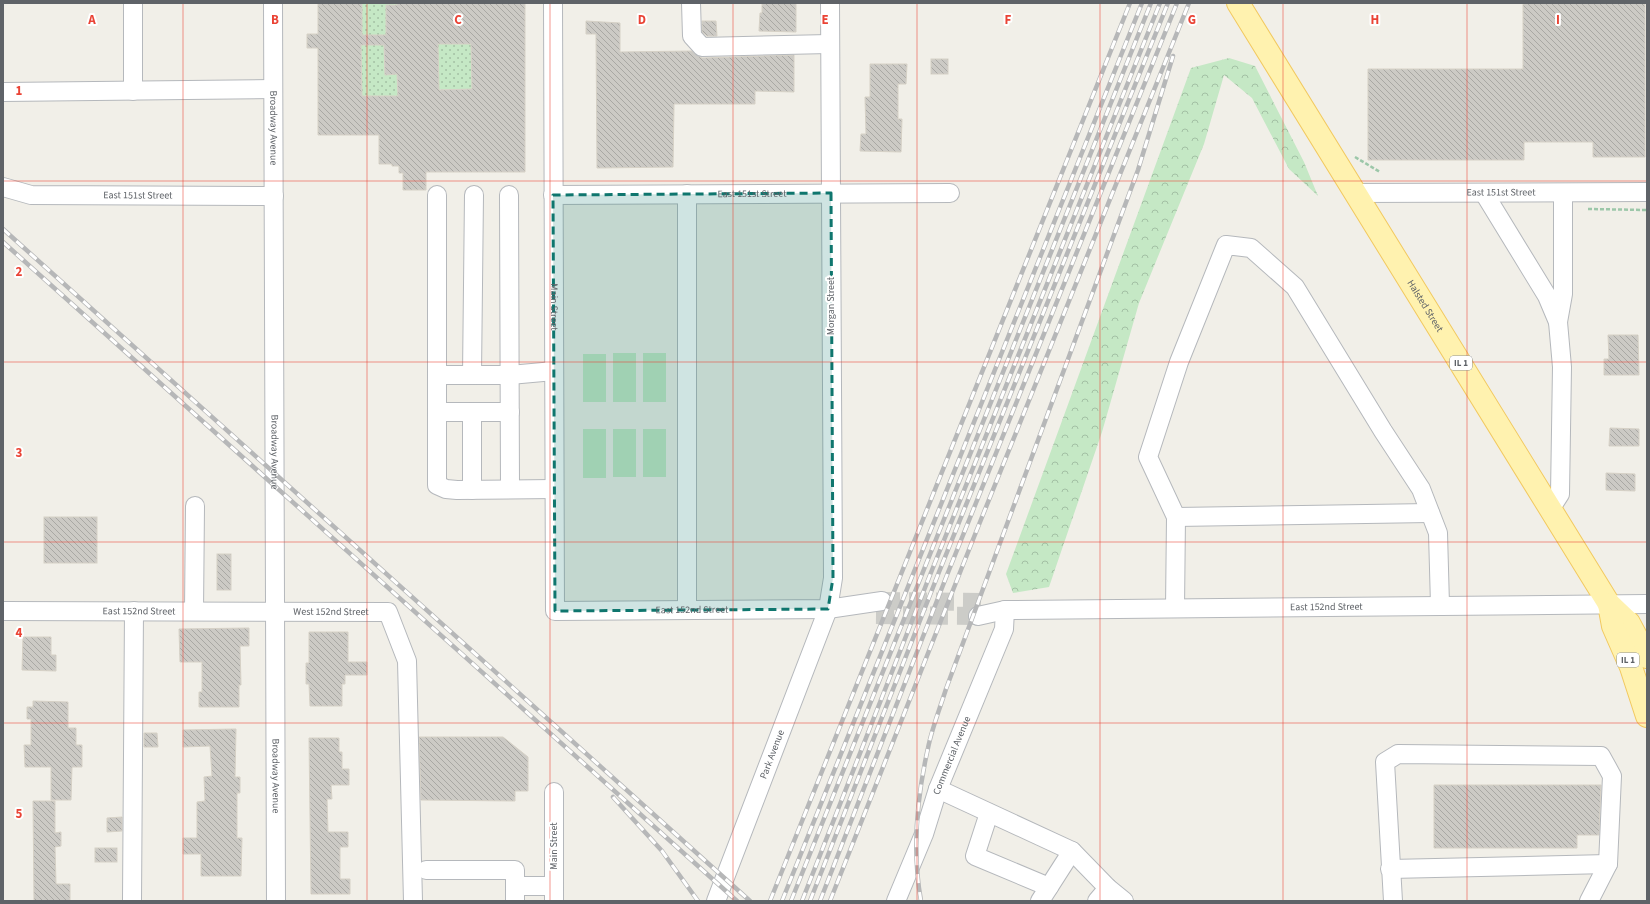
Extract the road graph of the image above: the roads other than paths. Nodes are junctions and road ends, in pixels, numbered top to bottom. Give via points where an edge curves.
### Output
1 (133, 3) edge
2 (273, 3) edge
3 (552, 3) edge
4 (691, 3) edge
5 (830, 3) edge
6 (1238, 5) edge
7 (830, 44) junction
8 (273, 90) junction
9 (133, 91) junction
10 (3, 92) edge
11 (3, 187) edge
12 (1647, 192) edge
13 (950, 193) dead end
14 (1354, 193) junction
15 (1484, 193) junction
16 (687, 194) junction
17 (830, 194) junction
18 (437, 195) dead end
19 (474, 195) dead end
20 (509, 195) dead end
21 (553, 195) junction
22 (274, 196) junction
23 (1563, 201) junction
24 (1558, 322) junction
25 (554, 371) junction
26 (437, 375) junction
27 (472, 375) junction
28 (510, 375) junction
29 (437, 412) junction
30 (472, 412) junction
31 (510, 412) junction
32 (510, 489) junction
33 (554, 489) junction
34 (472, 490) junction
35 (195, 506) dead end
36 (1551, 508) junction
37 (1430, 513) junction
38 (1176, 516) junction
39 (1608, 604) junction
40 (1647, 604) edge
41 (1440, 605) junction
42 (879, 608) tunnel mouth
43 (1175, 608) junction
44 (828, 609) junction
45 (982, 609) tunnel mouth
46 (687, 610) junction
47 (1005, 610) junction
48 (3, 611) edge
49 (134, 611) junction
50 (194, 611) junction
51 (274, 611) junction
52 (555, 611) joint
53 (1647, 657) edge
54 (1647, 716) edge
55 (938, 789) junction
56 (554, 792) dead end
57 (989, 813) junction
58 (1072, 851) junction
59 (1608, 864) junction
60 (1390, 869) junction
61 (426, 870) dead end
62 (515, 893) edge
63 (554, 894) edge
64 (1045, 894) edge
65 (1102, 895) edge
66 (132, 901) edge
67 (276, 901) edge
68 (413, 901) edge
69 (716, 901) edge
70 (896, 901) edge
71 (1124, 901) edge
72 (1393, 901) edge
73 (1589, 901) edge

1 - 9 street
2 - 8 street, Broadway Avenue
3 - 21 street, Main Street
4 - 7 street via 692,36 702,47
5 - 7 street, Morgan Street
6 - 14 main road, Halsted Street / IL 1
7 - 17 street, Morgan Street
8 - 9 street
8 - 22 street, Broadway Avenue
9 - 10 street
11 - 22 street, East 151st Street via 31,195
12 - 23 street, East 151st Street
13 - 17 street, East 151st Street
14 - 15 street, East 151st Street
14 - 36 main road, Halsted Street / IL 1
15 - 23 street, East 151st Street
15 - 24 street via 1547,296
16 - 17 street, East 151st Street
16 - 21 street, East 151st Street
16 - 46 street
17 - 44 street, Morgan Street via 833,578
18 - 26 street
19 - 27 street
20 - 28 street
21 - 25 street, Main Street
22 - 51 street, Broadway Avenue
23 - 24 street via 1563,294
24 - 36 street via 1562,367 1560,494
25 - 28 street
25 - 33 street, Main Street
26 - 27 street
26 - 29 street
27 - 28 street
28 - 31 street
29 - 30 street
29 - 34 street via 438,485 446,489
30 - 31 street
30 - 34 street
31 - 32 street
32 - 33 street
32 - 34 street
33 - 52 street, Main Street
35 - 50 street
36 - 39 main road, Halsted Street / IL 1
37 - 38 street
37 - 38 street via 1421,489 1295,287 1251,248 1226,245 1179,362 1148,457
37 - 41 street via 1438,533
38 - 43 street
39 - 40 street, East 152nd Street
39 - 41 street, East 152nd Street
39 - 53 main road, Halsted Street / IL 1 via 1629,623
39 - 54 main road, Halsted Street / IL 1 via 1613,626 1631,667
41 - 43 street, East 152nd Street
42 - 44 street, East 152nd Street
43 - 47 street, East 152nd Street
44 - 46 street, East 152nd Street
44 - 69 street, Park Avenue
45 - 47 street, East 152nd Street
46 - 52 street, East 152nd Street
47 - 55 street, Commercial Avenue via 1004,629
48 - 49 street, East 152nd Street
49 - 50 street, East 152nd Street
49 - 66 street
50 - 51 street, East 152nd Street
51 - 67 street, Broadway Avenue
51 - 68 street, West 152nd Street via 388,612 408,661
55 - 57 street
55 - 70 street, Commercial Avenue via 924,834
56 - 63 street, Main Street
57 - 58 street
57 - 64 street via 975,856
58 - 64 street
58 - 65 street
59 - 60 street
59 - 60 street via 1612,776 1601,756 1398,754 1385,762
59 - 73 street
60 - 72 street
61 - 62 street via 515,870
62 - 63 street
65 - 71 street

